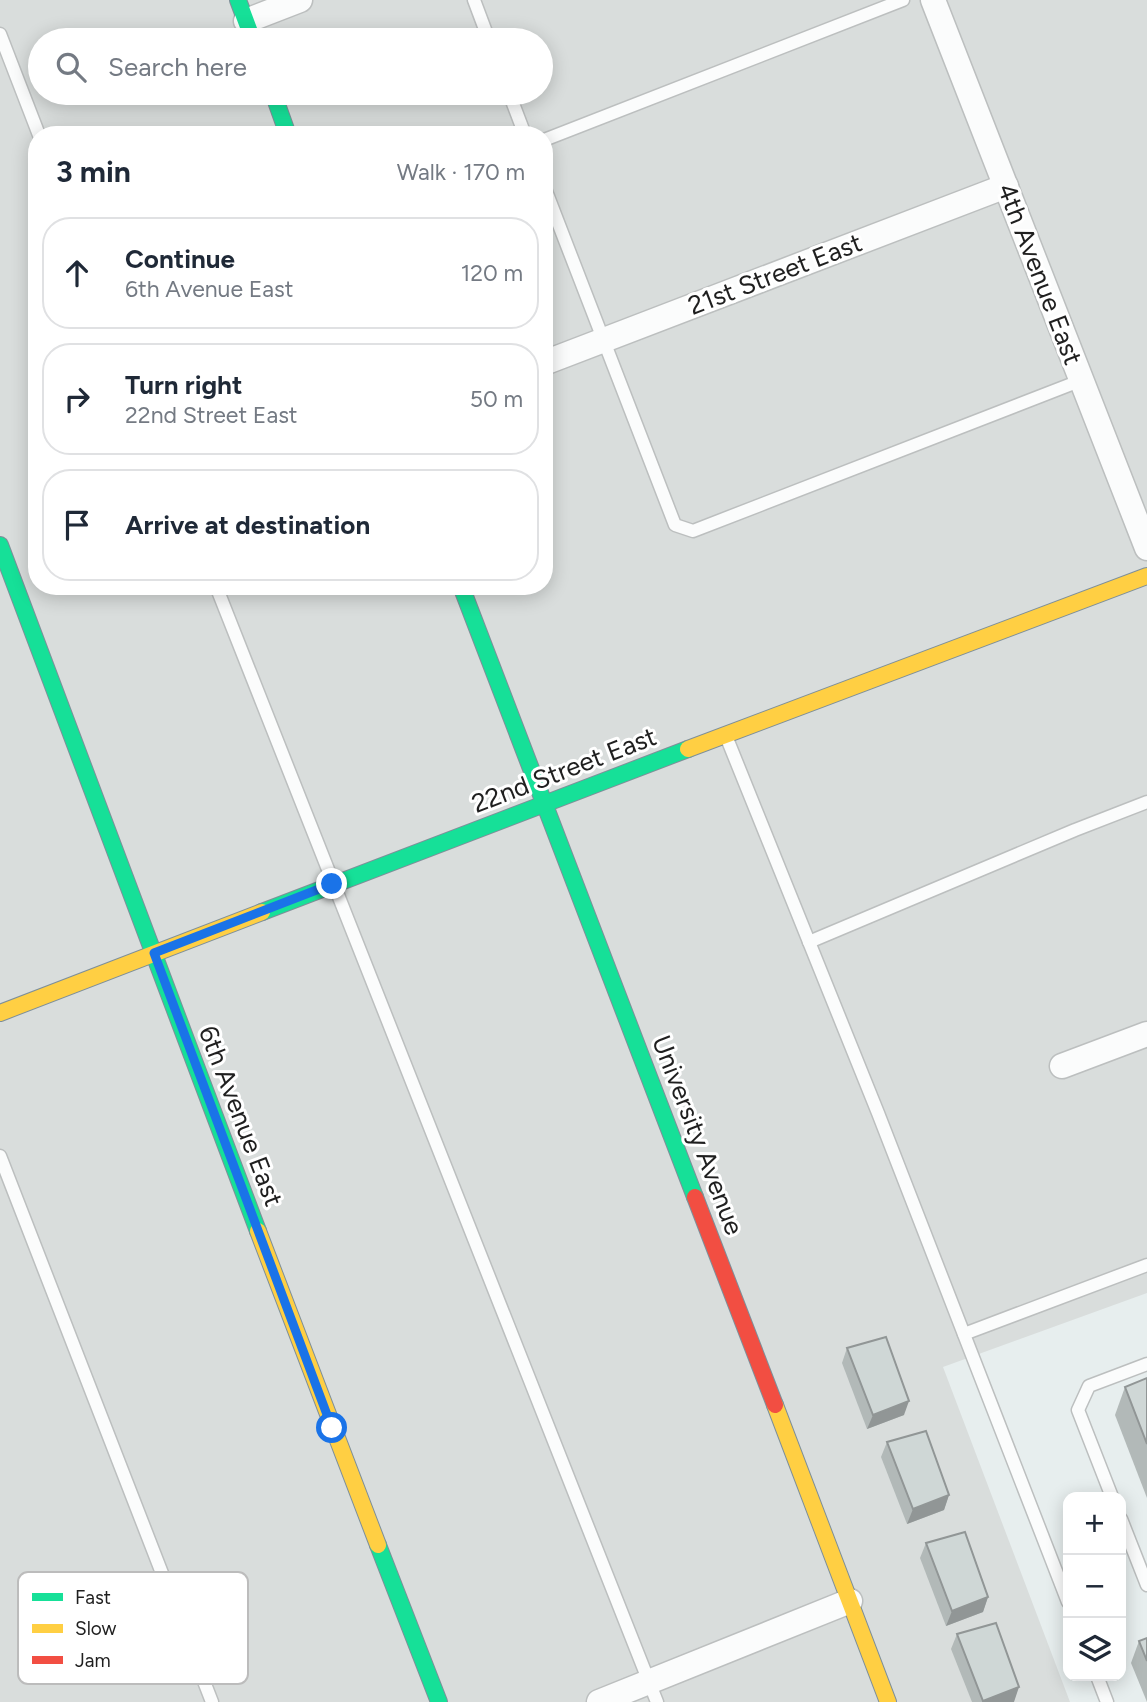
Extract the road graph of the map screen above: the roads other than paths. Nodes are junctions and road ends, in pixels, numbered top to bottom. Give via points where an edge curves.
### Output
1 (300, 0) edge
2 (474, 0) edge
3 (903, 0) edge
4 (933, 0) edge
5 (246, 20) edge
6 (484, 28) edge
7 (0, 34) edge
8 (277, 105) edge
9 (514, 105) edge
10 (36, 126) edge
11 (285, 126) edge
12 (522, 126) edge
13 (553, 136) edge
14 (1006, 186) junction
15 (553, 209) edge
16 (603, 340) junction
17 (553, 359) edge
18 (1082, 380) junction
19 (0, 545) edge
20 (1147, 548) edge
21 (1147, 576) edge
22 (220, 595) edge
23 (464, 595) edge
24 (725, 735) junction
25 (1147, 802) edge
26 (545, 803) junction
27 (332, 884) junction
28 (809, 942) junction
29 (154, 953) junction
30 (0, 1013) edge
31 (1147, 1034) edge
32 (1062, 1066) dead end
33 (0, 1156) edge
34 (1147, 1265) edge
35 (964, 1334) junction
36 (1147, 1364) edge
37 (1110, 1492) edge
38 (1126, 1531) edge
39 (162, 1572) edge
40 (1147, 1585) edge
41 (1063, 1589) edge
42 (850, 1601) junction
43 (1099, 1681) edge
44 (205, 1684) edge
45 (654, 1692) edge
46 (212, 1702) edge
47 (439, 1702) edge
48 (599, 1702) edge
49 (888, 1702) edge
50 (1107, 1702) edge

1 - 5 street
2 - 6 lane
3 - 13 lane
4 - 14 street, 4th Avenue East
7 - 10 lane
8 - 11 street
9 - 12 lane
14 - 16 street, 21st Street East
14 - 18 street, 4th Avenue East
15 - 16 lane
16 - 17 street, 21st Street East
16 - 18 lane via 675,525 693,531
18 - 20 street, 4th Avenue East
19 - 29 street, 6th Avenue East
21 - 24 street, 22nd Street East
22 - 27 lane
23 - 26 street, University Avenue
24 - 26 street, 22nd Street East
24 - 28 lane
25 - 28 lane
26 - 27 street, 22nd Street East
26 - 42 street, University Avenue
27 - 29 street, 22nd Street East
27 - 45 lane
28 - 35 lane
29 - 30 street, 22nd Street East
29 - 47 street, 6th Avenue East
31 - 32 street
33 - 39 lane
34 - 35 lane
35 - 41 lane
36 - 37 lane via 1089,1386 1078,1410
38 - 40 lane
42 - 45 street
42 - 49 street, University Avenue
43 - 50 lane
44 - 46 lane
45 - 48 street

